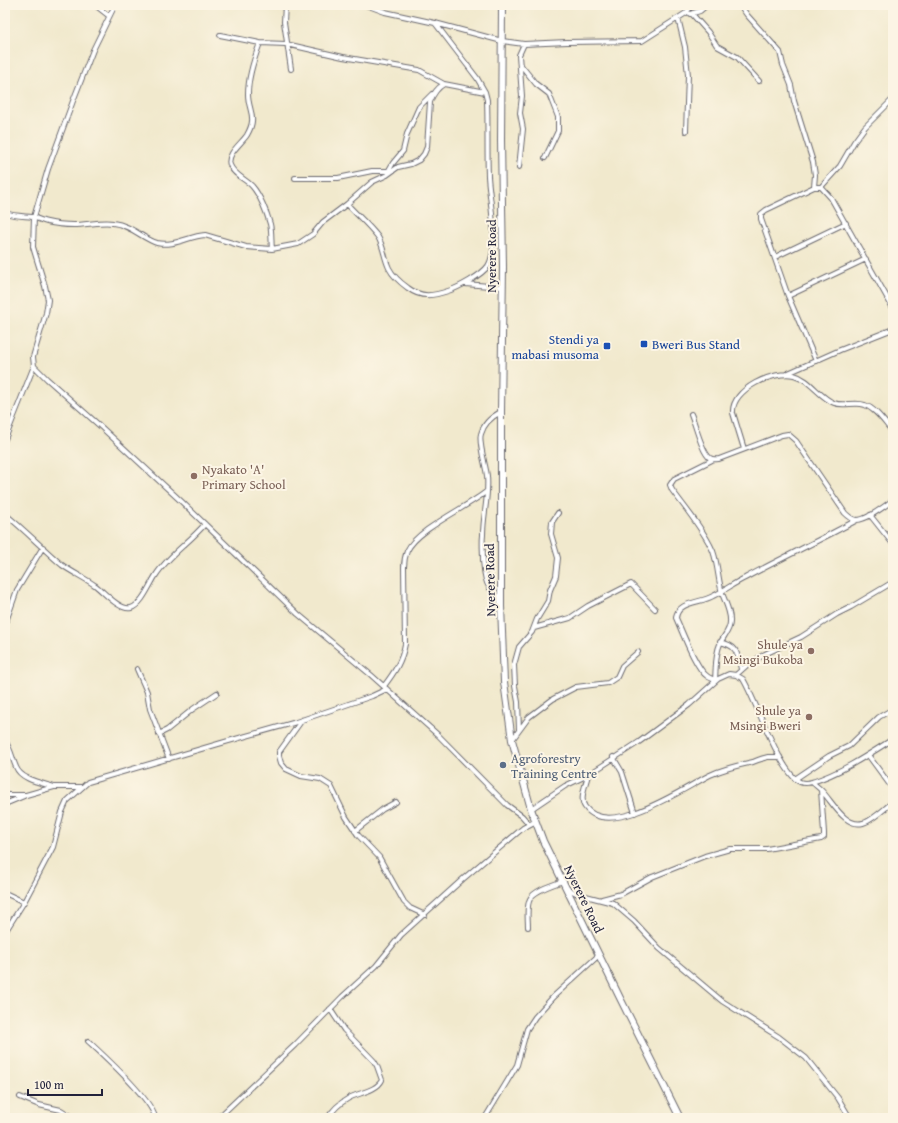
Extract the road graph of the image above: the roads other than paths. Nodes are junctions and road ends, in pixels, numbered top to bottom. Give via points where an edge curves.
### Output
1 (95, 5) edge
2 (115, 5) edge
3 (285, 5) edge
4 (366, 5) edge
5 (502, 5) edge
6 (692, 5) edge
7 (707, 5) edge
8 (740, 5) edge
9 (686, 14) junction
10 (692, 14) junction
11 (109, 16) junction
12 (678, 18) junction
13 (435, 23) junction
14 (220, 35) dead end
15 (502, 42) junction
16 (260, 43) junction
17 (286, 44) junction
18 (524, 44) junction
19 (520, 64) junction
20 (291, 69) dead end
21 (759, 81) dead end
22 (444, 84) junction
23 (435, 92) junction
24 (485, 92) junction
25 (893, 99) edge
26 (686, 131) dead end
27 (545, 158) dead end
28 (518, 167) dead end
29 (391, 171) junction
30 (296, 178) dead end
31 (814, 187) junction
32 (821, 187) junction
33 (346, 204) junction
34 (5, 213) edge
35 (34, 217) junction
36 (846, 223) junction
37 (272, 249) junction
38 (775, 257) junction
39 (866, 259) junction
40 (464, 284) junction
41 (502, 287) junction
42 (788, 296) junction
43 (893, 308) edge
44 (893, 329) edge
45 (816, 361) junction
46 (34, 366) junction
47 (785, 374) junction
48 (501, 412) junction
49 (691, 414) dead end
50 (893, 432) edge
51 (5, 439) edge
52 (744, 449) junction
53 (712, 460) junction
54 (487, 491) junction
55 (893, 500) edge
56 (558, 513) dead end
57 (5, 514) edge
58 (870, 515) junction
59 (857, 520) junction
60 (205, 524) junction
61 (893, 544) edge
62 (43, 547) junction
63 (893, 582) edge
64 (721, 592) junction
65 (500, 601) junction
66 (655, 609) dead end
67 (5, 624) edge
68 (534, 628) junction
69 (720, 642) junction
70 (638, 652) dead end
71 (137, 669) dead end
72 (741, 669) junction
73 (736, 675) junction
74 (715, 680) junction
75 (710, 685) junction
76 (386, 688) junction
77 (217, 693) dead end
78 (893, 709) edge
79 (302, 720) junction
80 (519, 730) junction
81 (159, 734) junction
82 (893, 739) edge
83 (512, 740) junction
84 (5, 741) edge
85 (868, 755) junction
86 (780, 757) junction
87 (613, 758) junction
88 (169, 759) junction
89 (588, 775) junction
90 (795, 779) junction
91 (812, 782) junction
92 (54, 787) junction
93 (81, 787) junction
94 (893, 789) edge
95 (821, 790) junction
96 (5, 795) edge
97 (26, 795) junction
98 (396, 802) dead end
99 (893, 802) edge
100 (5, 804) edge
101 (531, 809) junction
102 (635, 813) junction
103 (536, 821) junction
104 (528, 824) junction
105 (355, 831) junction
106 (563, 881) junction
107 (568, 889) junction
108 (5, 893) edge
109 (601, 899) junction
110 (24, 902) junction
111 (425, 915) junction
112 (528, 927) dead end
113 (5, 932) edge
114 (599, 956) junction
115 (330, 1009) junction
116 (88, 1041) dead end
117 (20, 1097) dead end
118 (74, 1118) edge
119 (155, 1118) edge
120 (218, 1118) edge
121 (328, 1118) edge
122 (485, 1118) edge
123 (680, 1118) edge
124 (850, 1118) edge

1 - 11 street
2 - 11 street
3 - 17 street
4 - 13 street
5 - 15 main road, Nyerere Road
6 - 9 street
7 - 10 street
8 - 31 street via 780,52 813,162
9 - 10 street
9 - 12 street
10 - 21 street via 717,46 737,57
11 - 35 street via 64,124
12 - 18 street via 642,41
12 - 26 street via 688,75
13 - 15 street
13 - 24 street
14 - 16 street
15 - 18 street
15 - 41 main road, Nyerere Road
16 - 17 street
16 - 37 street via 248,85 253,118 248,134 230,156 229,163 233,171 252,186 260,197 270,225
17 - 20 street
17 - 22 street via 343,58 419,70
18 - 19 street
19 - 27 street via 548,94 558,117 558,131
19 - 28 street via 522,129
22 - 23 street
22 - 24 street
23 - 29 street via 420,107 407,134 403,151 393,163
23 - 29 street via 430,102 428,139 424,154 419,160
24 - 40 street via 493,254 488,266
25 - 32 street via 865,127 840,166
29 - 30 street via 372,171 338,178
29 - 33 street via 372,182
31 - 32 street
31 - 38 street via 762,214 760,219
32 - 36 street
33 - 37 street via 305,240
33 - 40 street via 378,238 392,273 416,294 437,294
34 - 35 street
35 - 37 street via 47,222 72,225 112,222 157,243 176,242 205,235 246,247
35 - 46 street via 33,247 48,300 33,357
36 - 38 street
36 - 39 street
38 - 42 street
39 - 42 street
39 - 43 street
40 - 41 street
41 - 48 main road, Nyerere Road
42 - 45 street
44 - 45 street
45 - 47 street
46 - 51 street
46 - 60 street
47 - 50 street via 803,379 836,404 864,404
47 - 52 street via 754,383 736,400 733,408
48 - 54 street via 490,418 480,435
48 - 65 main road, Nyerere Road
49 - 53 street via 704,449
52 - 53 street
52 - 59 street via 788,434 849,518
53 - 64 street via 674,479 670,485 705,536 718,567
54 - 65 street via 482,534 485,575 488,585
54 - 76 street via 416,540 408,550 404,558 406,644 399,665
55 - 58 street
56 - 68 street via 552,522 551,534 558,554 556,576 548,601
57 - 62 street
58 - 59 street
58 - 61 street
59 - 64 street
60 - 62 street via 174,554 156,575 145,595 131,608 117,604 95,585 63,565
60 - 76 street via 298,614
62 - 67 street via 17,590
63 - 72 street via 801,637
64 - 69 street via 731,621
64 - 74 street via 706,600 682,607 676,618 702,671
65 - 83 main road, Nyerere Road via 504,682
66 - 68 street via 631,584 570,618
68 - 80 street via 520,647 514,665
69 - 72 street via 735,648
69 - 74 street
70 - 80 street via 622,666 617,677 605,684 588,684 570,689 528,717
71 - 81 street via 147,692
72 - 73 street
73 - 75 street via 729,674
73 - 86 street via 747,685
74 - 75 street
75 - 87 street via 670,720
76 - 79 street via 372,696
76 - 104 street via 438,735
77 - 81 street
78 - 90 street via 879,716 849,746
79 - 88 street
79 - 105 street via 279,752 281,763 295,775 329,783
80 - 83 street
81 - 88 street
82 - 85 street
83 - 101 main road, Nyerere Road
84 - 92 street via 20,774
85 - 91 street
85 - 94 street
86 - 90 street
86 - 102 street via 767,757 711,775 664,802
87 - 89 street
87 - 102 street via 628,787
88 - 93 street via 100,778
89 - 101 street via 565,786
89 - 102 street via 583,800 585,807 591,812 605,817
90 - 91 street via 803,783
91 - 95 street
92 - 93 street
92 - 97 street
93 - 110 street via 67,801 53,847
95 - 99 street via 849,822 856,824 864,823
95 - 109 street via 824,833 821,839 767,849 730,849 652,877 621,894
96 - 97 street
97 - 100 street
98 - 105 street
101 - 103 main road, Nyerere Road
103 - 104 street
103 - 106 main road, Nyerere Road
104 - 111 street
105 - 111 street via 379,857 404,902
106 - 107 main road, Nyerere Road
106 - 112 street via 543,889 530,899
107 - 109 street
107 - 114 main road, Nyerere Road
108 - 110 street
109 - 124 street via 613,904 634,921 664,952 722,1001 779,1037 806,1058 838,1098
110 - 113 street
111 - 115 street via 401,935 376,966
114 - 122 street via 553,997 535,1017 527,1029 517,1065
114 - 123 main road, Nyerere Road
115 - 120 street
115 - 121 street via 344,1030 378,1066 382,1080 378,1086 341,1103
116 - 119 street via 119,1069 152,1109
117 - 118 street via 61,1110

